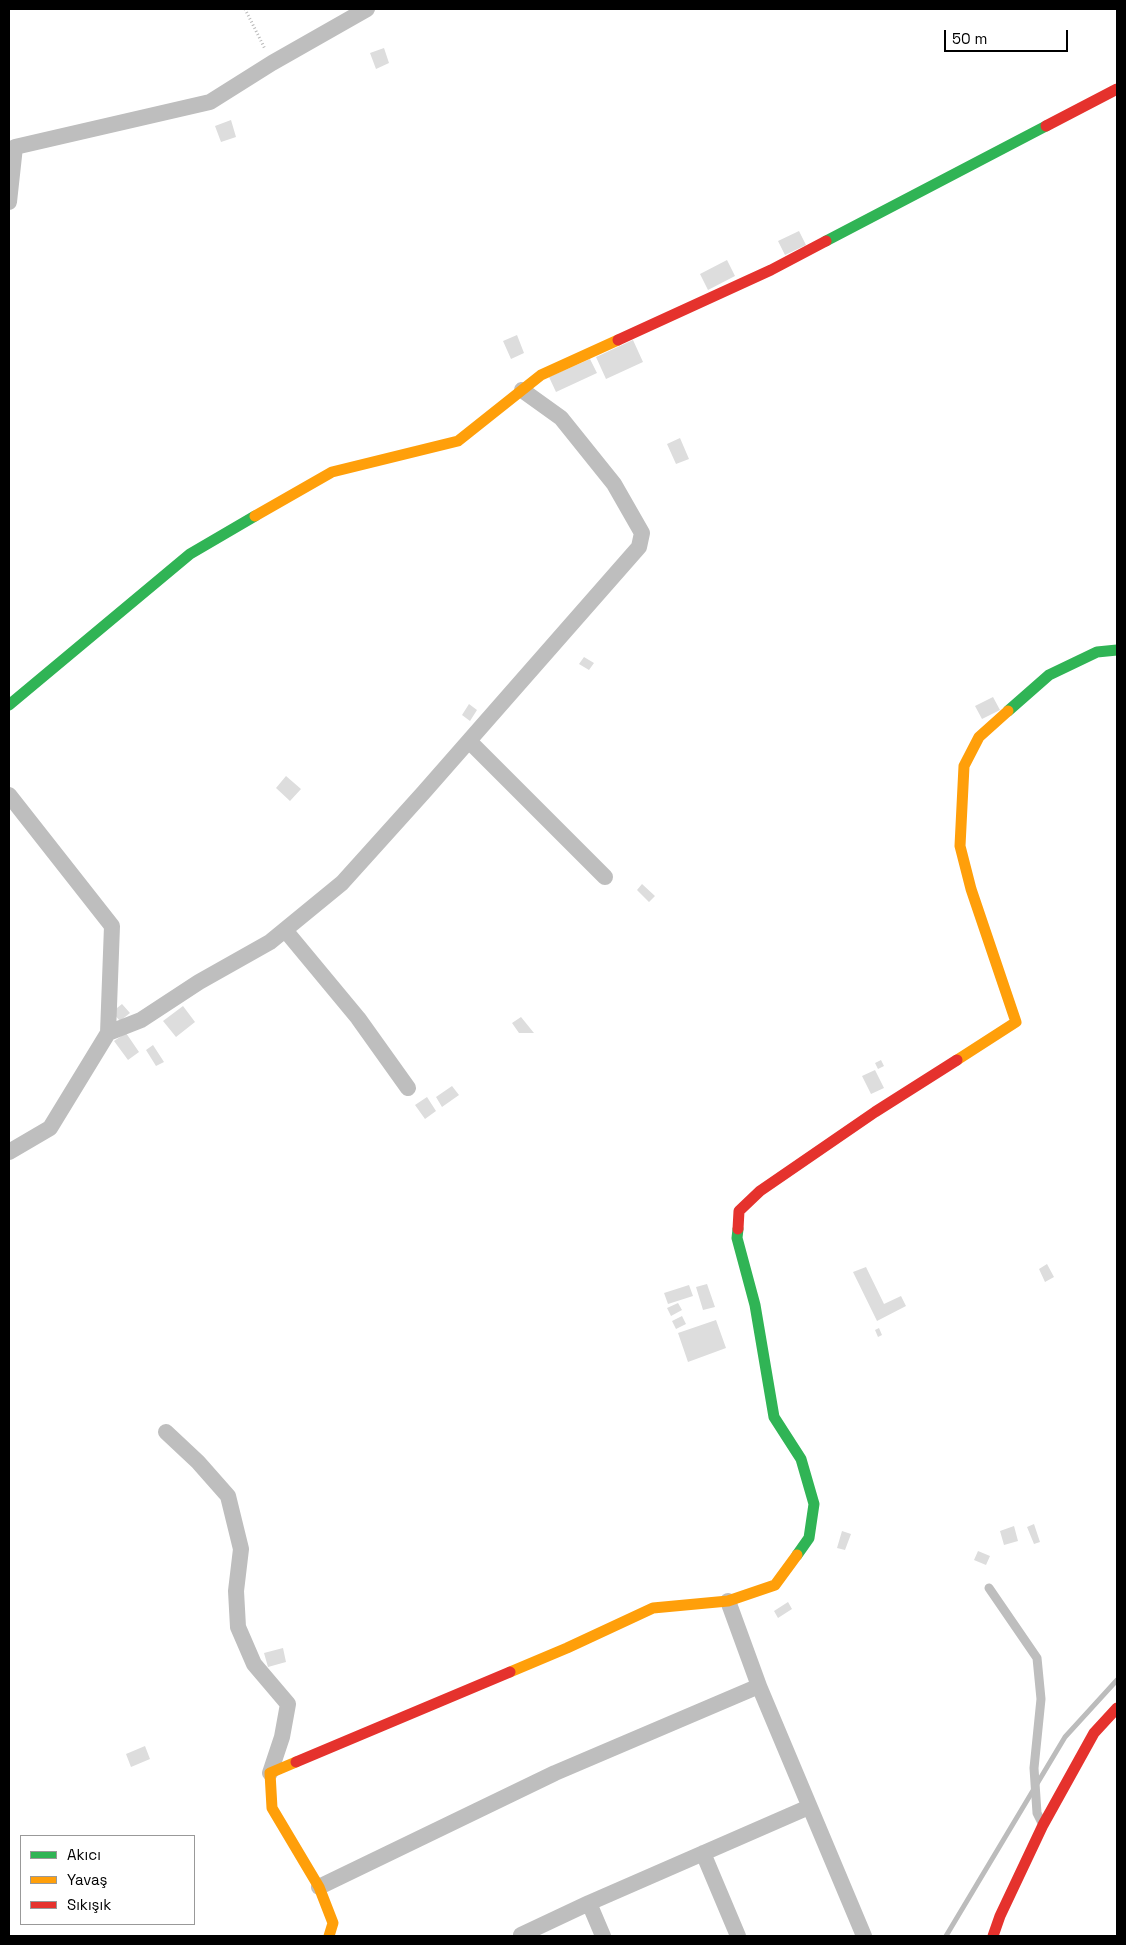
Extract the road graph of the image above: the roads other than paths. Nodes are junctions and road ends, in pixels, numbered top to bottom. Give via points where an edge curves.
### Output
1 (366, 9) edge
2 (1117, 89) edge
3 (9, 202) edge
4 (522, 390) junction
5 (1117, 650) edge
6 (9, 705) edge
7 (469, 741) junction
8 (9, 795) edge
9 (605, 877) dead end
10 (285, 930) junction
11 (108, 1033) junction
12 (408, 1088) dead end
13 (9, 1152) edge
14 (166, 1432) dead end
15 (989, 1588) dead end
16 (728, 1600) junction
17 (759, 1686) junction
18 (1117, 1708) edge
19 (270, 1773) junction
20 (809, 1807) junction
21 (1043, 1825) junction
22 (703, 1854) junction
23 (319, 1887) junction
24 (589, 1903) junction
25 (521, 1935) edge
26 (328, 1936) edge
27 (603, 1936) edge
28 (738, 1936) edge
29 (864, 1936) edge
30 (993, 1936) edge

1 - 3 street via 210,102 15,147
2 - 4 street via 771,270 541,376
4 - 6 street via 458,441 332,472 190,554
4 - 7 street via 561,418 614,484 642,534 639,547
5 - 16 street via 1097,652 1050,675 979,737 964,766 960,846 971,889 1016,1022 760,1191 739,1211 737,1238 755,1305 774,1417 801,1459 814,1504 809,1538 775,1585
7 - 9 street
7 - 10 street via 342,883
8 - 11 street via 112,926
10 - 11 street via 141,1020
10 - 12 street via 358,1018
11 - 13 street via 50,1128
14 - 19 street via 228,1496 241,1549 236,1591 238,1627 254,1664 288,1704 282,1737
15 - 21 lane via 1037,1658 1041,1699 1034,1768 1037,1813
16 - 17 street
16 - 19 street via 653,1608 558,1652
17 - 20 street
17 - 23 street via 555,1773
18 - 21 street via 1094,1733
19 - 23 street via 272,1808
20 - 22 street
20 - 29 street
21 - 30 street
22 - 24 street
22 - 28 street
23 - 26 street via 333,1923
24 - 25 street
24 - 27 street

